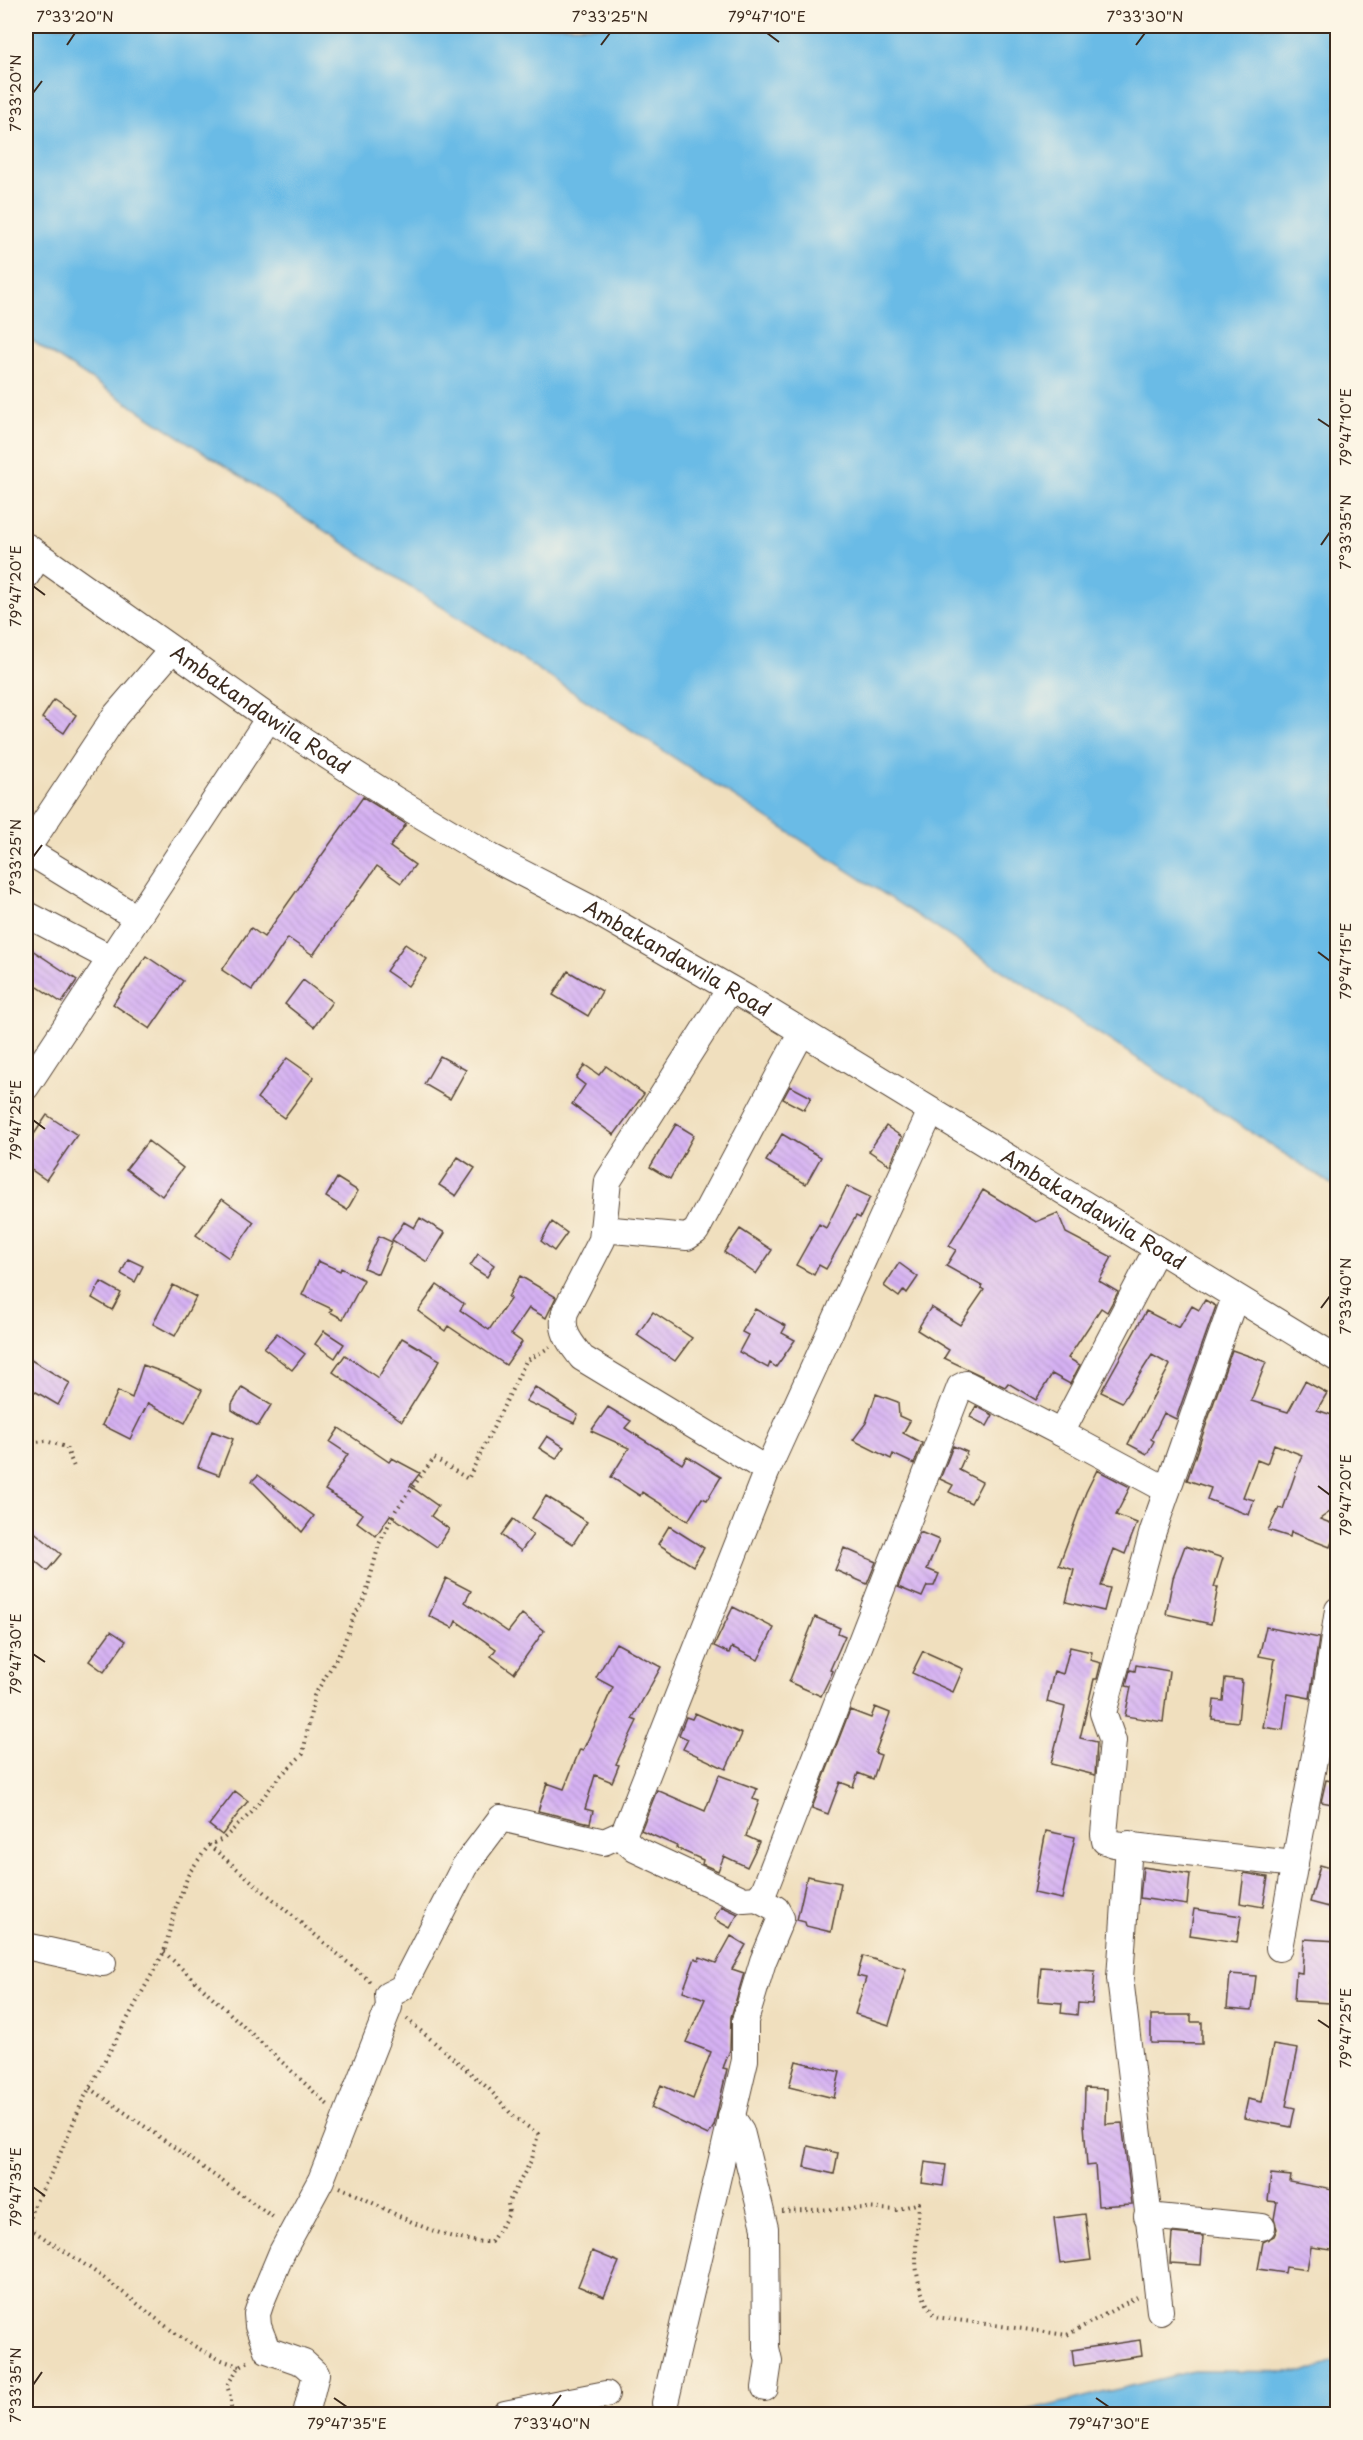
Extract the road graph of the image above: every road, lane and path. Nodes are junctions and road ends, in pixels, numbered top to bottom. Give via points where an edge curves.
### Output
1 (30, 559) edge
2 (172, 650) junction
3 (269, 718) junction
4 (26, 850) edge
5 (26, 914) edge
6 (137, 918) junction
7 (110, 958) junction
8 (730, 989) junction
9 (802, 1032) junction
10 (26, 1087) edge
11 (932, 1111) junction
12 (603, 1229) junction
13 (1157, 1249) junction
14 (1235, 1297) junction
15 (566, 1338) junction
16 (1338, 1359) edge
17 (1061, 1433) junction
18 (26, 1443) edge
19 (74, 1467) dead end
20 (767, 1470) junction
21 (1167, 1490) junction
22 (1338, 1610) edge
23 (624, 1833) junction
24 (1129, 1844) junction
25 (208, 1845) junction
26 (1295, 1864) junction
27 (757, 1899) junction
28 (26, 1946) edge
29 (1279, 1948) dead end
30 (164, 1952) junction
31 (103, 1964) dead end
32 (388, 2001) junction
33 (90, 2088) junction
34 (347, 2116) junction
35 (731, 2116) junction
36 (321, 2180) junction
37 (760, 2210) junction
38 (1146, 2216) junction
39 (1262, 2227) dead end
40 (292, 2237) junction
41 (1160, 2311) joint
42 (267, 2350) junction
43 (240, 2366) junction
44 (765, 2388) dead end
45 (606, 2394) dead end
46 (665, 2403) dead end
47 (231, 2415) edge
48 (306, 2415) edge
49 (505, 2415) edge

1 - 2 street, Ambakandawila Road
2 - 3 street, Ambakandawila Road
2 - 4 street via 115,716
3 - 6 street
3 - 8 street, Ambakandawila Road via 491,857 590,908
4 - 6 street
5 - 7 street
6 - 7 street
7 - 10 street
8 - 9 street, Ambakandawila Road
8 - 12 street via 608,1181
9 - 11 street, Ambakandawila Road
9 - 12 street via 696,1231 687,1237
11 - 13 street, Ambakandawila Road
11 - 20 street
12 - 15 street via 602,1240 565,1312 562,1324
13 - 14 street, Ambakandawila Road
13 - 17 street
14 - 16 street, Ambakandawila Road
14 - 21 street
15 - 20 street via 582,1358
15 - 25 path via 526,1361 468,1479 434,1458 396,1510 379,1544 365,1598 341,1651 314,1696 303,1754 251,1813 223,1839
17 - 21 street
17 - 27 street via 966,1384 960,1387 768,1880
18 - 19 path via 46,1441 66,1448
20 - 23 street
21 - 24 street via 1103,1713 1113,1741 1105,1841
22 - 26 street
23 - 27 street via 635,1849 744,1900
23 - 32 street via 604,1842 501,1818 464,1867 402,1988
24 - 26 street
24 - 38 street via 1120,1978
25 - 30 path via 189,1873
25 - 32 path
26 - 29 street
27 - 35 street via 776,1909 781,1918 745,2021 745,2060
28 - 31 street
30 - 33 path
30 - 34 path via 322,2101
32 - 34 street
32 - 36 path via 489,2089 514,2117 538,2134 532,2158 508,2204 509,2214 491,2241 452,2237
33 - 40 path via 285,2225
33 - 43 path via 32,2209 29,2229 75,2257 181,2336 221,2360
34 - 36 street
35 - 37 street via 741,2131
35 - 46 street
36 - 40 street
37 - 41 path via 896,2210 919,2203 915,2273 924,2302 935,2318 1067,2335 1136,2297
37 - 44 street via 765,2228 769,2361
38 - 39 street
38 - 41 street
40 - 42 street via 257,2314
42 - 43 path
42 - 48 street via 304,2363 316,2374
43 - 47 path via 227,2385
45 - 49 street

